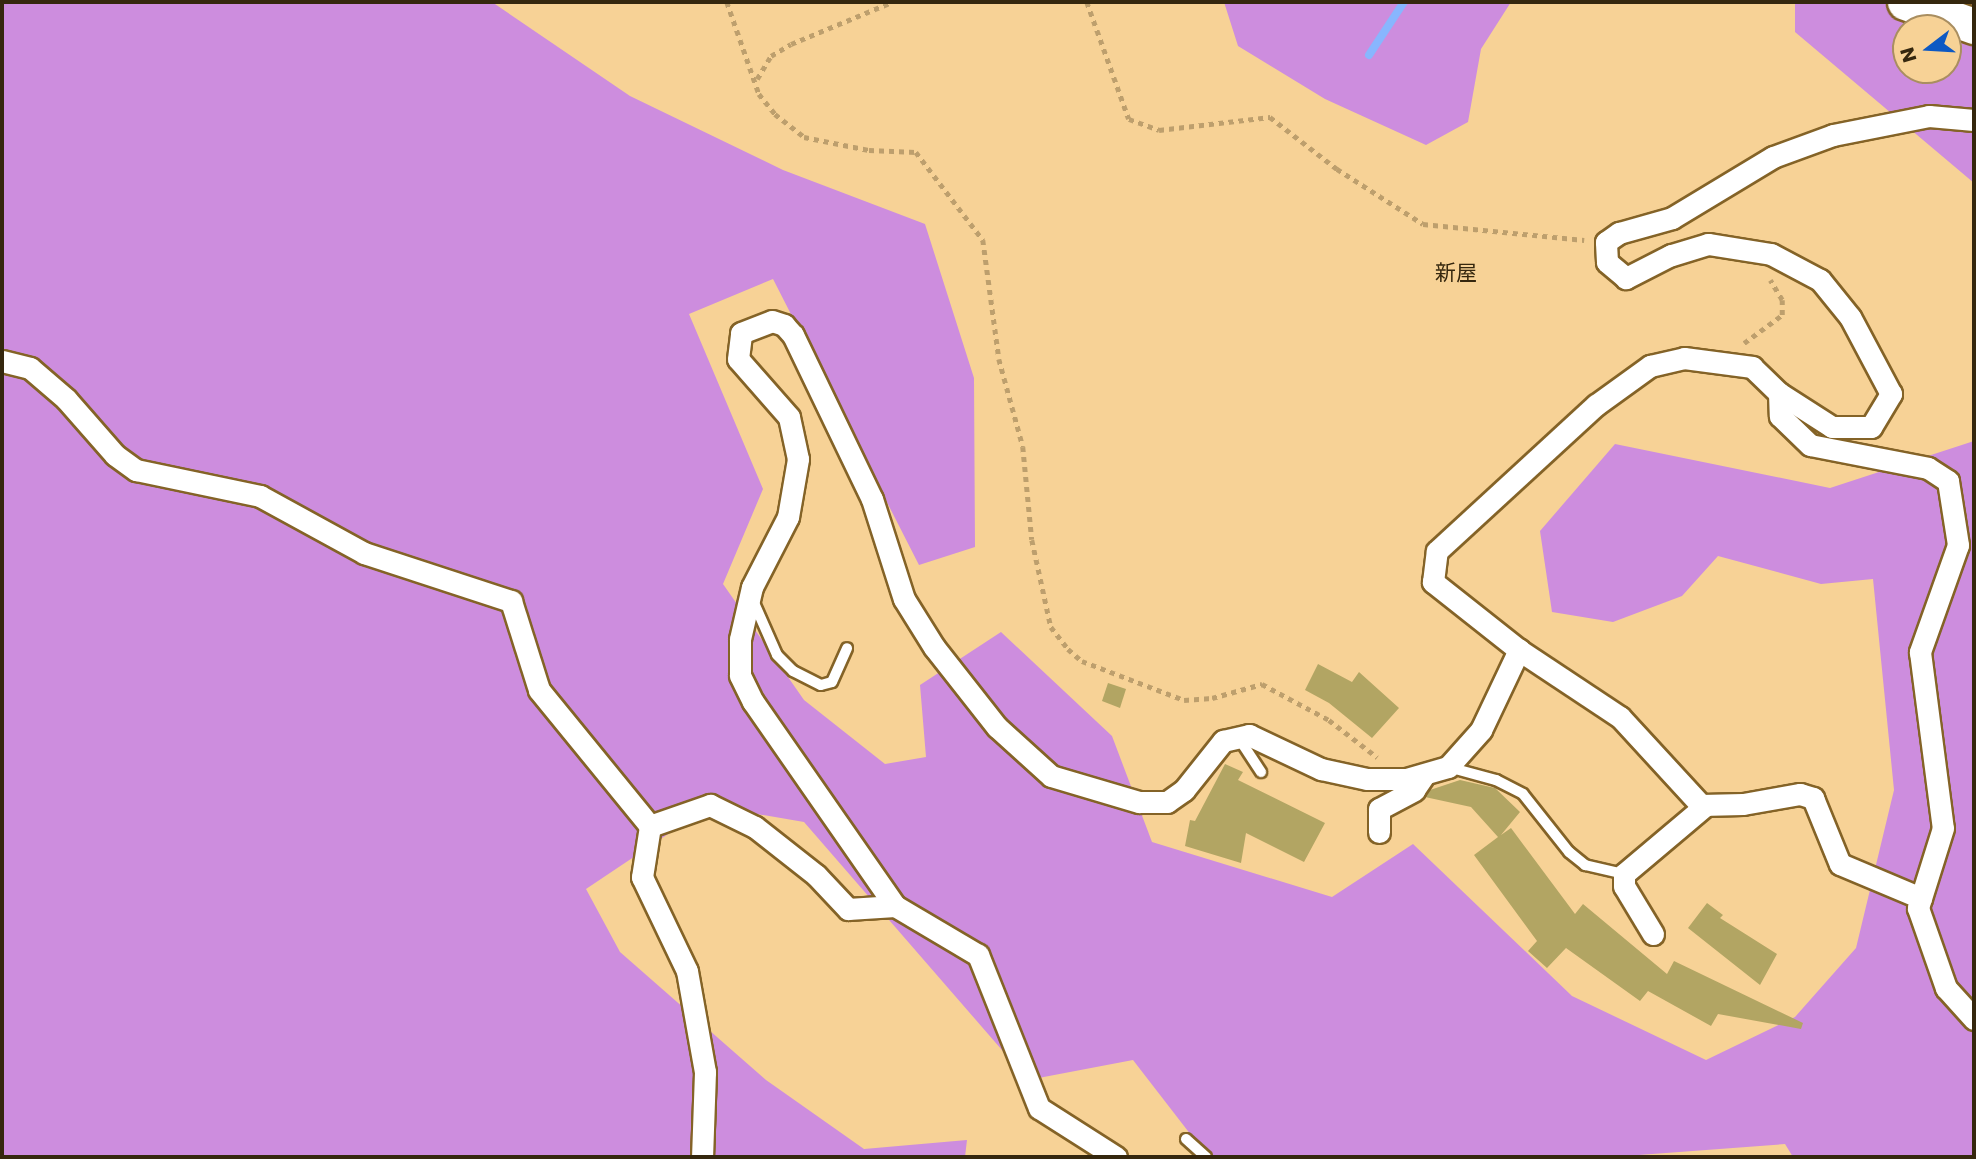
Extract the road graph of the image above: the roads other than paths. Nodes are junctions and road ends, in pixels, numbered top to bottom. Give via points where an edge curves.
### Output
1 (1905, 2) edge
2 (1974, 26) edge
3 (1974, 120) edge
4 (2, 361) edge
5 (1779, 393) junction
6 (750, 594) junction
7 (847, 648) dead end
8 (1518, 650) junction
9 (1238, 737) junction
10 (1448, 766) junction
11 (1261, 772) dead end
12 (1415, 777) junction
13 (1706, 805) junction
14 (650, 826) junction
15 (1379, 832) dead end
16 (1623, 874) junction
17 (1921, 898) junction
18 (895, 906) junction
19 (1653, 934) dead end
20 (1974, 1019) edge
21 (1186, 1139) dead end
22 (702, 1157) edge
23 (1116, 1157) edge
24 (1206, 1157) edge

1 - 2 main road
3 - 5 street via 1929,116 1833,135 1773,157 1672,218 1606,242 1607,262 1626,278 1671,255 1708,244 1764,253 1820,280 1850,317 1891,394 1871,427 1832,427
4 - 14 street via 30,368 98,431 115,455 136,470 260,496 364,553 511,601 539,690
5 - 8 street via 1752,367 1684,358 1650,366 1595,405 1437,551 1433,582
5 - 17 street via 1780,416 1810,445 1928,468 1948,481 1958,545 1920,652 1943,828
6 - 7 lane via 777,655 793,671 821,685 832,682
6 - 9 street via 788,517 798,459 789,417 738,359 741,333 772,321 793,335 846,439 910,608 934,647 997,727 1051,776 1139,802 1167,802 1184,790 1223,741
6 - 18 street via 740,639 740,674 753,702
8 - 10 street via 1482,730
8 - 13 street via 1619,717
9 - 11 lane
9 - 12 street via 1249,735 1321,769 1367,779
10 - 12 street
10 - 16 lane via 1496,780 1523,794 1569,852 1585,864
12 - 15 street via 1414,790 1379,809
13 - 16 street
13 - 17 street via 1800,794 1812,798 1840,864
14 - 18 street via 710,806 755,827 816,876 848,909
14 - 22 street via 642,877 687,971 705,1072
16 - 19 street via 1624,886
17 - 20 street via 1918,908 1946,988
18 - 23 street via 978,955 1039,1108
21 - 24 lane

